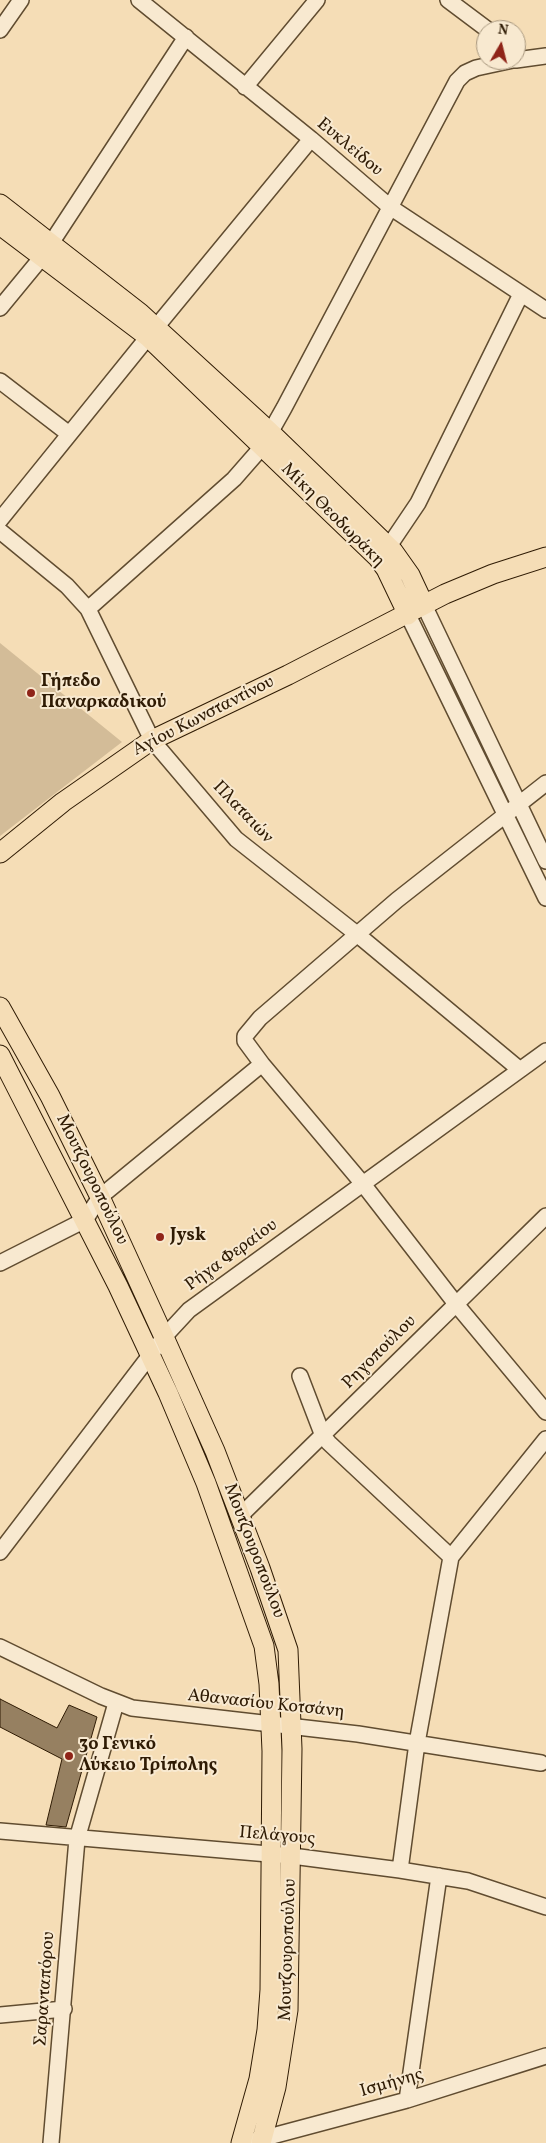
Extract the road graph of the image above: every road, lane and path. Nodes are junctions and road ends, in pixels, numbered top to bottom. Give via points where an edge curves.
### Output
1 (21, 0) edge
2 (139, 0) edge
3 (317, 0) edge
4 (448, 0) edge
5 (158, 6) edge
6 (476, 21) edge
7 (0, 30) edge
8 (186, 37) junction
9 (546, 56) edge
10 (526, 58) edge
11 (476, 68) edge
12 (245, 87) junction
13 (312, 139) junction
14 (0, 204) edge
15 (390, 207) junction
16 (0, 225) edge
17 (46, 250) junction
18 (521, 294) junction
19 (0, 308) edge
20 (546, 310) edge
21 (152, 332) junction
22 (0, 380) edge
23 (69, 434) junction
24 (266, 440) junction
25 (0, 520) edge
26 (0, 531) edge
27 (389, 546) junction
28 (546, 557) edge
29 (424, 605) junction
30 (88, 609) junction
31 (408, 614) junction
32 (152, 740) junction
33 (546, 783) edge
34 (519, 804) junction
35 (504, 815) junction
36 (0, 853) edge
37 (546, 861) edge
38 (546, 898) edge
39 (358, 934) junction
40 (0, 1007) edge
41 (546, 1051) edge
42 (1, 1059) edge
43 (262, 1064) junction
44 (519, 1070) junction
45 (363, 1184) junction
46 (100, 1197) junction
47 (546, 1216) edge
48 (85, 1220) junction
49 (0, 1263) edge
50 (456, 1304) junction
51 (164, 1337) junction
52 (151, 1355) junction
53 (300, 1376) dead end
54 (546, 1412) edge
55 (323, 1436) junction
56 (546, 1438) edge
57 (240, 1516) junction
58 (0, 1552) edge
59 (450, 1556) junction
60 (0, 1647) edge
61 (116, 1703) junction
62 (271, 1724) junction
63 (291, 1726) junction
64 (417, 1743) junction
65 (541, 1763) dead end
66 (0, 1831) edge
67 (77, 1839) junction
68 (272, 1854) junction
69 (292, 1856) junction
70 (400, 1870) junction
71 (439, 1876) junction
72 (546, 1907) edge
73 (64, 2009) junction
74 (0, 2015) edge
75 (546, 2056) edge
76 (407, 2100) junction
77 (257, 2142) edge
78 (51, 2143) edge
79 (241, 2143) edge

1 - 7 street
2 - 5 street, Ευκλείδου
3 - 12 street
4 - 6 street
5 - 8 street, Ευκλείδου
8 - 12 street, Ευκλείδου
8 - 17 street
9 - 10 street
11 - 15 street via 457,81
12 - 13 street, Ευκλείδου
13 - 15 street, Ευκλείδου
13 - 21 street
14 - 17 main road, Μίκη Θεοδωράκη
15 - 18 street, Ευκλείδου
15 - 24 street
16 - 17 main road, Μίκη Θεοδωράκη
17 - 19 street
17 - 21 main road, Μίκη Θεοδωράκη
18 - 20 street, Ευκλείδου
18 - 27 street via 418,503
21 - 23 street
21 - 24 main road, Μίκη Θεοδωράκη
22 - 23 street
23 - 25 street
24 - 27 main road, Μίκη Θεοδωράκη
24 - 30 street via 234,479
24 - 31 main road, Μίκη Θεοδωράκη via 378,558
26 - 30 street, Πλαταιών via 67,586
27 - 29 main road, Μίκη Θεοδωράκη via 410,575
28 - 29 main road, Αγίου Κωνσταντίνου via 493,574
29 - 31 main road, Αγίου Κωνσταντίνου
29 - 34 street, Μίκη Θεοδωράκη
30 - 32 street, Πλαταιών
31 - 32 main road, Αγίου Κωνσταντίνου
31 - 35 street, Μίκη Θεοδωράκη
32 - 36 main road, Αγίου Κωνσταντίνου via 63,802
32 - 39 street, Πλαταιών via 236,840
33 - 34 street
34 - 35 street
34 - 37 street, Μίκη Θεοδωράκη
35 - 38 street, Μίκη Θεοδωράκη
35 - 39 street
39 - 43 street via 245,1034 245,1040
39 - 44 street, Πλαταιών
40 - 46 main road, Μουτζουροπούλου via 50,1096
41 - 44 street, Ρήγα Φεραίου
42 - 48 main road, Μουτζουροπούλου
43 - 45 street
43 - 46 street
44 - 45 street, Ρήγα Φεραίου
45 - 50 street
45 - 51 street, Ρήγα Φεραίου via 203,1299
46 - 48 street
46 - 51 main road, Μουτζουροπούλου
47 - 50 street, Ρηγοπούλου
48 - 49 street
48 - 52 main road, Μουτζουροπούλου
50 - 54 street
50 - 55 street, Ρηγοπούλου
51 - 52 street, Ρήγα Φεραίου
51 - 57 main road, Μουτζουροπούλου
52 - 58 street, Ρήγα Φεραίου
52 - 62 main road, Μουτζουροπούλου via 206,1483 260,1630 267,1662
53 - 55 street
55 - 57 street, Ρηγοπούλου
55 - 59 street
56 - 59 street
57 - 63 main road, Μουτζουροπούλου via 288,1650
59 - 64 street
60 - 61 street, Αθανασίου Κοτσάνη
61 - 62 street, Αθανασίου Κοτσάνη via 153,1712
61 - 67 street, Σαρανταπόρου
62 - 63 street, Αθανασίου Κοτσάνη
62 - 68 main road, Μουτζουροπούλου
63 - 64 street, Αθανασίου Κοτσάνη
63 - 69 main road, Μουτζουροπούλου
64 - 65 street, Αθανασίου Κοτσάνη
64 - 70 street
66 - 67 street, Πελάγους
67 - 68 street, Πελάγους
67 - 73 street, Σαρανταπόρου
68 - 69 street, Πελάγους
68 - 79 main road, Μουτζουροπούλου via 267,2030 259,2079
69 - 70 street, Πελάγους
69 - 77 main road, Μουτζουροπούλου via 288,2010 276,2087
70 - 71 street, Πελάγους
71 - 72 street, Πελάγους
71 - 76 street
73 - 74 street
73 - 78 street, Σαρανταπόρου
75 - 76 street, Ισμήνης
76 - 77 street, Ισμήνης

